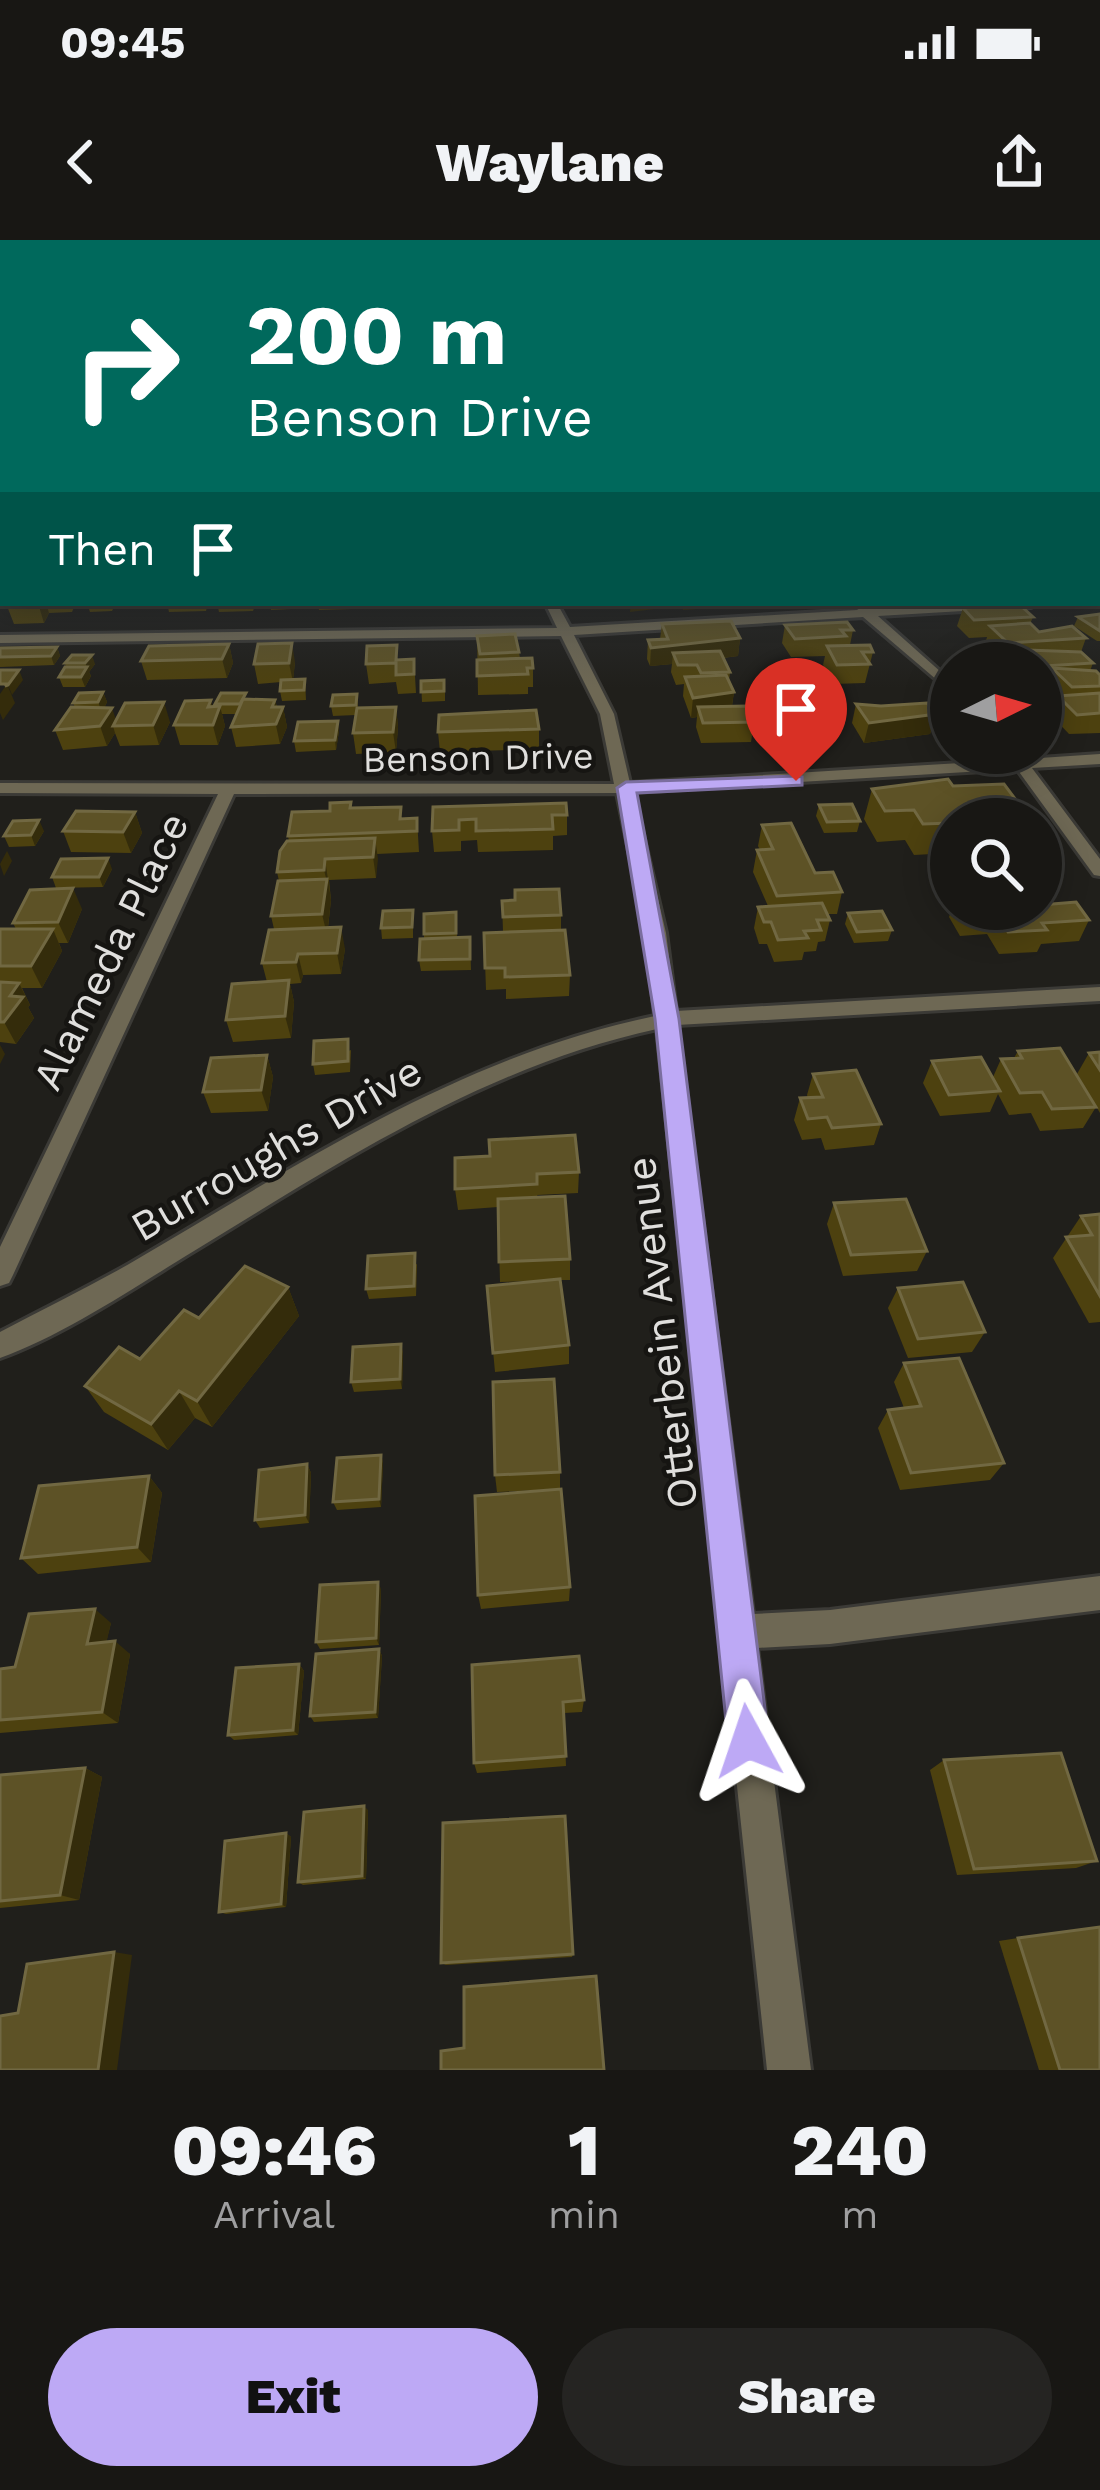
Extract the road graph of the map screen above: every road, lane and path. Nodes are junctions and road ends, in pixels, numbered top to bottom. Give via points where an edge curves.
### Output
1 (552, 606) edge
2 (858, 606) edge
3 (990, 606) edge
4 (869, 615) junction
5 (565, 632) junction
6 (0, 639) edge
7 (930, 669) edge
8 (1062, 760) edge
9 (1100, 760) edge
10 (930, 766) edge
11 (1028, 774) edge
12 (0, 788) edge
13 (626, 788) junction
14 (227, 791) junction
15 (1100, 871) edge
16 (1100, 994) edge
17 (667, 1019) junction
18 (0, 1275) edge
19 (0, 1346) edge
20 (1100, 1593) edge
21 (738, 1632) junction
22 (789, 2070) edge

1 - 5 street, Otterbein Avenue
2 - 4 street
3 - 4 street
4 - 5 street
4 - 7 street
5 - 6 street
5 - 13 street, Otterbein Avenue via 607,714
8 - 9 street, Benson Drive
10 - 13 street, Benson Drive
11 - 15 street
12 - 14 street, Benson Drive
13 - 14 street, Benson Drive
13 - 17 street, Otterbein Avenue
14 - 18 street, Alameda Place
16 - 17 street, Burroughs Drive
17 - 19 street, Burroughs Drive via 512,1066 371,1129 135,1274
17 - 21 street, Otterbein Avenue
20 - 21 street
21 - 22 street, Otterbein Avenue

